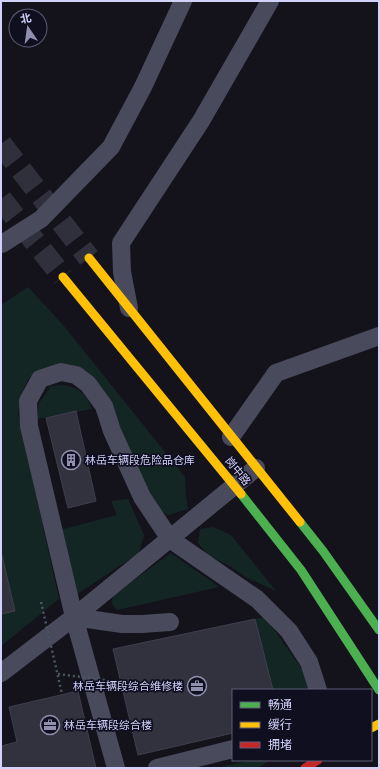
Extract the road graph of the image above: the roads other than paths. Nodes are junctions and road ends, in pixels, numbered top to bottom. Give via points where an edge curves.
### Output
1 (183, 1) edge
2 (270, 1) edge
3 (2, 244) dead end
4 (89, 258) tunnel mouth
5 (63, 277) tunnel mouth
6 (129, 308) junction
7 (379, 336) edge
8 (232, 437) junction
9 (256, 468) junction
10 (235, 486) junction
11 (170, 538) junction
12 (74, 617) junction
13 (170, 622) dead end
14 (379, 630) edge
15 (1, 673) edge
16 (318, 689) edge
17 (379, 690) edge
18 (232, 749) edge
19 (316, 761) edge
20 (116, 768) edge
21 (157, 768) edge
22 (305, 768) edge

1 - 3 street via 143,87 111,147 41,218
2 - 6 street via 201,121 121,243 122,272
4 - 6 street, 岗中路
5 - 10 street, 岗中路
6 - 8 street, 岗中路
7 - 8 street via 276,372
8 - 9 street, 岗中路
9 - 10 street
9 - 14 street, 岗中路 via 323,551
10 - 11 street
10 - 17 street, 岗中路 via 301,570
11 - 12 street
11 - 12 street via 142,497 112,431 104,406 88,384 76,375 61,372 40,379 28,401 29,426
11 - 16 street via 257,599 289,631 309,662
12 - 13 street via 122,624
12 - 15 street
12 - 20 street
18 - 21 street
19 - 22 street

